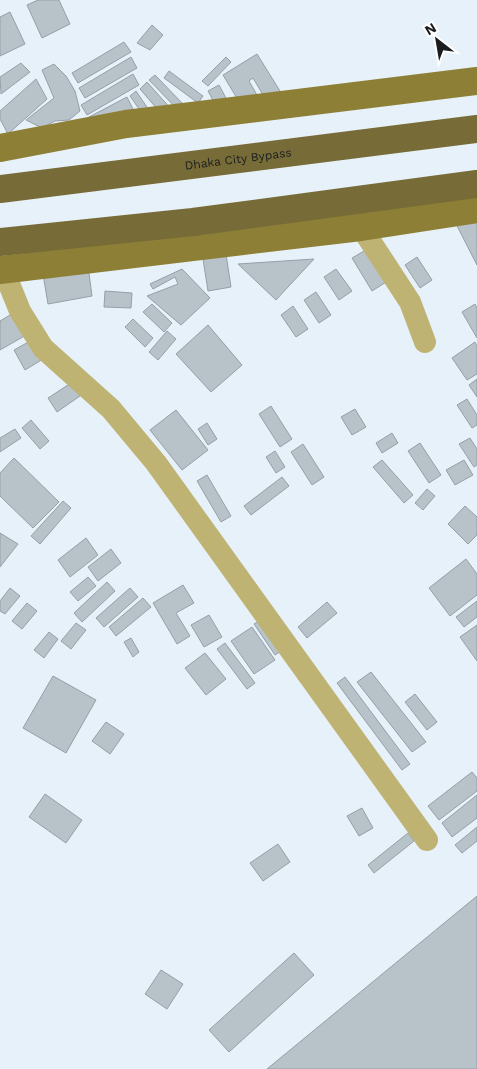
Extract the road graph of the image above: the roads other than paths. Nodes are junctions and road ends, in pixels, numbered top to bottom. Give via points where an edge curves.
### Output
1 (477, 82) edge
2 (477, 129) edge
3 (0, 148) edge
4 (477, 184) edge
5 (0, 189) edge
6 (477, 209) edge
7 (361, 227) junction
8 (0, 242) edge
9 (2, 270) edge
10 (426, 342) dead end
11 (427, 840) dead end

1 - 3 main road via 126,124
2 - 5 highway, Dhaka City Bypass
4 - 8 highway via 194,222
6 - 7 main road
7 - 9 main road
7 - 10 street via 410,302
9 - 11 street via 20,311 43,348 111,410 156,463

